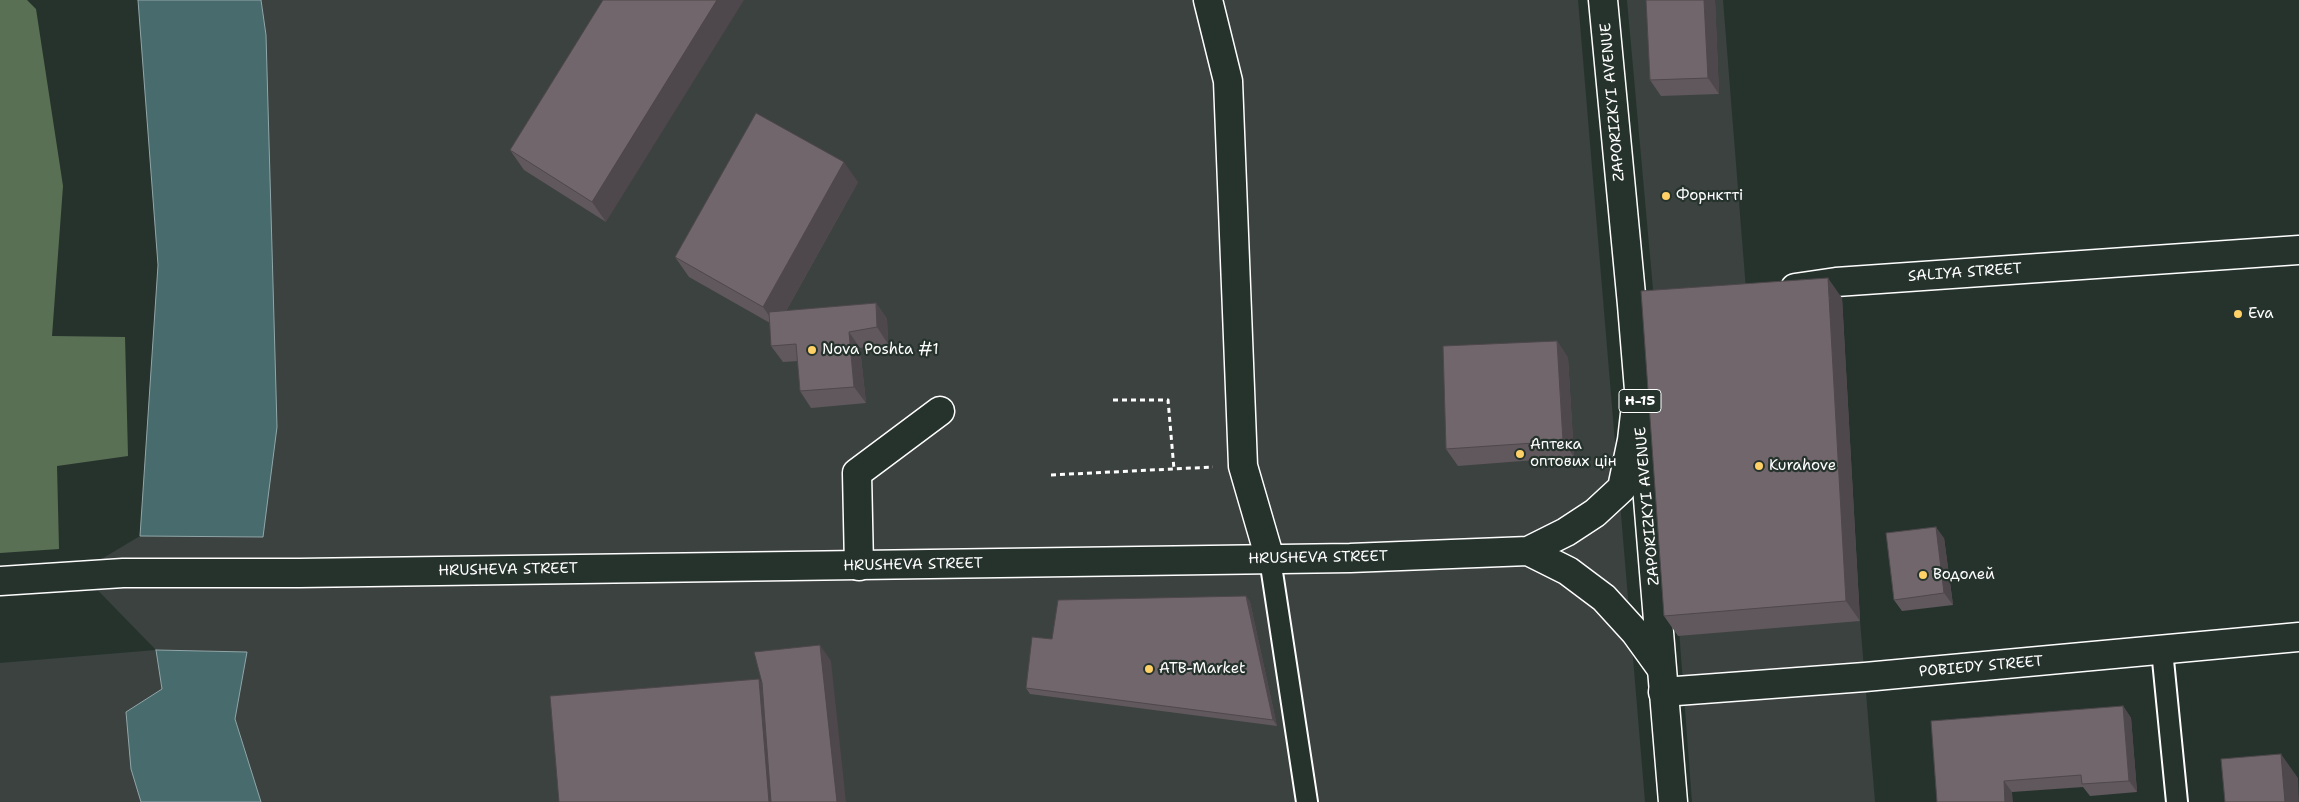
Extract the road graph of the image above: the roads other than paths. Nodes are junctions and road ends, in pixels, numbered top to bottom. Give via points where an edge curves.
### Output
1 (1208, 0) edge
2 (1604, 0) edge
3 (2299, 250) edge
4 (1770, 292) edge
5 (1660, 302) edge
6 (1632, 305) junction
7 (1638, 377) junction
8 (940, 411) dead end
9 (1528, 551) junction
10 (1270, 559) junction
11 (859, 566) junction
12 (0, 580) edge
13 (2299, 636) edge
14 (2162, 650) junction
15 (1662, 680) junction
16 (1307, 802) edge
17 (1673, 802) edge
18 (2177, 802) edge

1 - 10 main road via 1228,81 1243,466
2 - 6 main road, ZAPORIZKYI AVENUE / Н-15
3 - 4 main road, SALIYA STREET via 1836,282
5 - 6 main road
6 - 7 main road, ZAPORIZKYI AVENUE / Н-15
7 - 9 main road via 1632,440 1622,488 1595,513
7 - 15 main road, ZAPORIZKYI AVENUE / Н-15
8 - 11 main road via 857,473
9 - 10 main road, HRUSHEVA STREET
9 - 15 main road via 1568,571 1604,598 1635,632
10 - 11 main road, HRUSHEVA STREET
10 - 16 lane
11 - 12 main road, HRUSHEVA STREET via 299,574 123,573
13 - 14 main road, POBIEDY STREET
14 - 15 main road, POBIEDY STREET via 1865,677
14 - 18 lane
15 - 17 main road, ZAPORIZKYI AVENUE / Н-15

